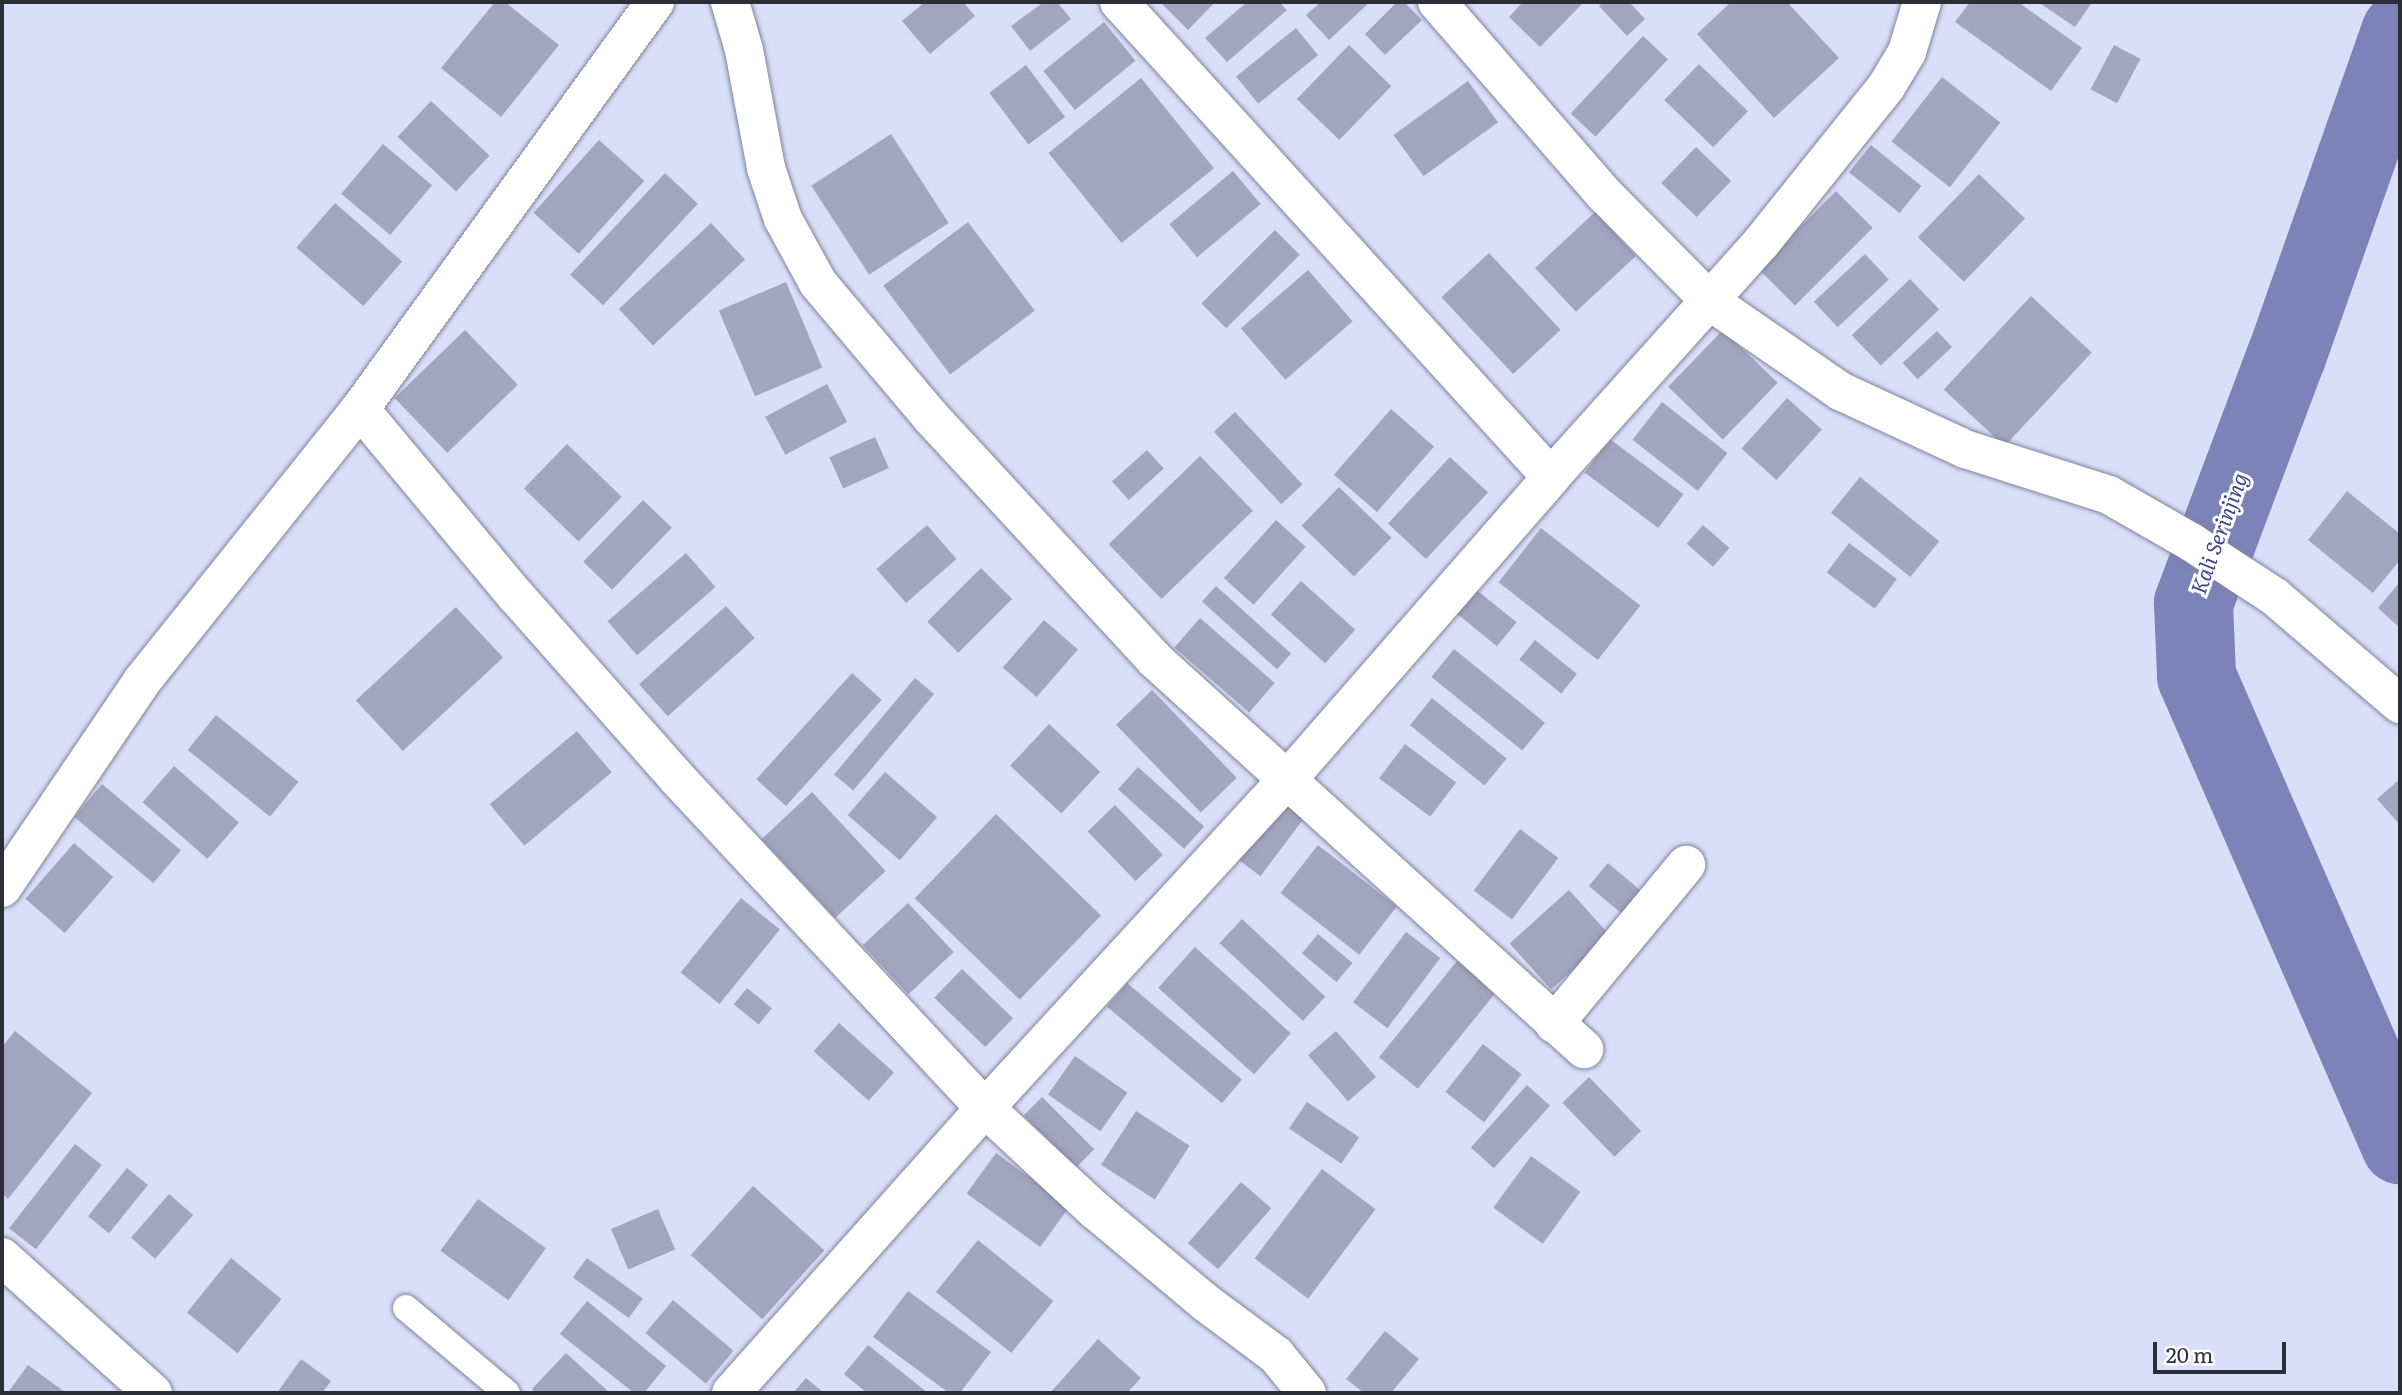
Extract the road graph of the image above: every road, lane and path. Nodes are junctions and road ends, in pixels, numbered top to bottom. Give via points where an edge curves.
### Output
1 (655, 2) edge
2 (730, 2) edge
3 (1119, 2) edge
4 (1437, 2) edge
5 (1922, 2) edge
6 (1711, 302) junction
7 (360, 409) junction
8 (1551, 477) junction
9 (2400, 704) edge
10 (1288, 779) junction
11 (1686, 865) dead end
12 (2, 888) edge
13 (1554, 1024) junction
14 (1584, 1049) dead end
15 (985, 1108) junction
16 (2, 1257) edge
17 (406, 1308) dead end
18 (153, 1393) edge
19 (507, 1393) edge
20 (731, 1393) edge
21 (1307, 1393) edge

1 - 7 street
2 - 10 street via 744,50 766,168 783,219 818,284 947,435 1154,659
3 - 8 street
4 - 6 street via 1605,195
5 - 6 street via 1907,52 1886,87
6 - 8 street
6 - 9 street via 1840,391 1965,449 2109,495 2191,542 2275,597
7 - 12 street via 142,681
7 - 15 street via 676,777
8 - 10 street
10 - 13 street
10 - 15 street
11 - 13 street
13 - 14 street
15 - 20 street
15 - 21 street via 1096,1211 1276,1355
16 - 18 street
17 - 19 lane

